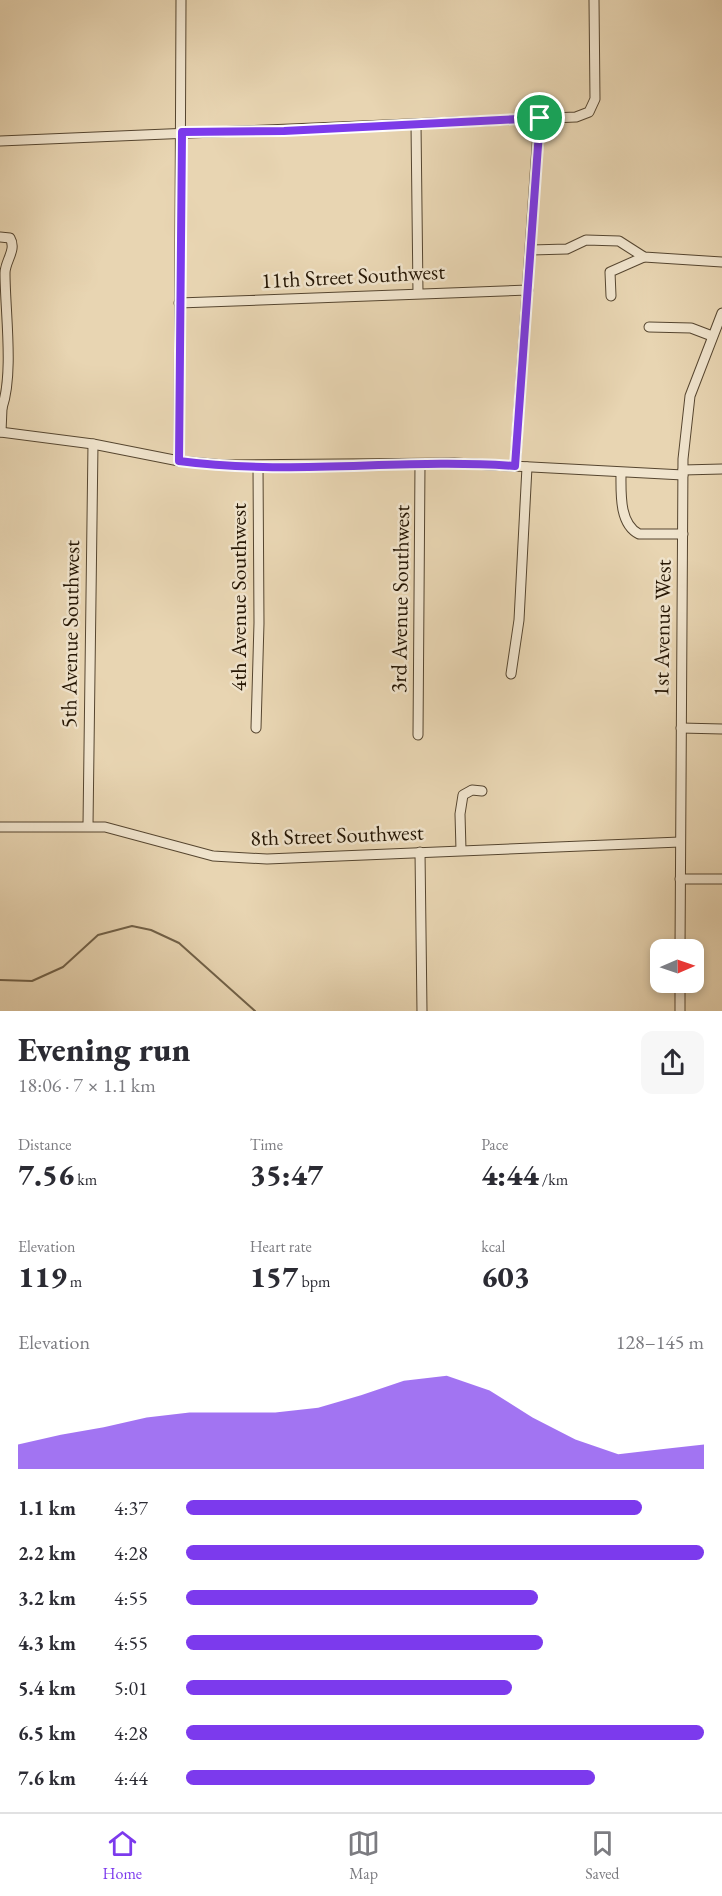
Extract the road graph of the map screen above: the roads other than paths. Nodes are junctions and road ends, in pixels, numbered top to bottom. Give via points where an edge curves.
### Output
1 (181, 0) edge
2 (594, 0) edge
3 (540, 118) junction
4 (416, 124) junction
5 (182, 132) junction
6 (0, 141) edge
7 (0, 237) edge
8 (531, 250) junction
9 (644, 257) junction
10 (722, 262) edge
11 (528, 290) junction
12 (418, 293) junction
13 (611, 296) dead end
14 (179, 303) junction
15 (721, 319) edge
16 (649, 327) dead end
17 (712, 336) junction
18 (1, 405) edge
19 (0, 432) edge
20 (93, 444) junction
21 (179, 461) junction
22 (420, 464) junction
23 (258, 466) junction
24 (515, 466) junction
25 (527, 467) junction
26 (722, 469) edge
27 (683, 472) junction
28 (621, 473) junction
29 (683, 534) junction
30 (511, 674) dead end
31 (256, 728) dead end
32 (681, 729) junction
33 (722, 729) edge
34 (418, 735) dead end
35 (482, 790) dead end
36 (88, 825) junction
37 (0, 827) edge
38 (680, 842) junction
39 (461, 850) junction
40 (420, 852) junction
41 (680, 879) junction
42 (722, 879) edge
43 (680, 939) edge
44 (680, 993) edge
45 (422, 1011) edge
46 (680, 1011) edge

1 - 5 street
2 - 3 street via 595,99 586,114
3 - 4 street
3 - 8 street
4 - 5 street
4 - 12 street
5 - 6 street
5 - 14 street
7 - 18 street via 10,238 13,245 5,271 7,388
8 - 9 street via 567,249 586,240 619,241
8 - 11 street
9 - 10 street
9 - 13 street via 610,272
11 - 12 street, 11th Street Southwest
11 - 24 street
12 - 14 street, 11th Street Southwest
14 - 21 street
15 - 17 street, 1st Avenue West
16 - 17 street via 691,328
17 - 27 street, 1st Avenue West via 690,396
18 - 19 street
19 - 20 street
20 - 21 street
20 - 36 street, 5th Avenue Southwest
21 - 23 street
22 - 23 street
22 - 24 street
22 - 34 street, 3rd Avenue Southwest
23 - 31 street, 4th Avenue Southwest
24 - 25 street
25 - 28 street
25 - 30 street via 519,620
26 - 27 street
27 - 28 street
27 - 29 street, 1st Avenue West
28 - 29 street via 625,517 633,531
29 - 32 street, 1st Avenue West
32 - 33 street
32 - 38 street, 1st Avenue West
35 - 39 street via 463,795
36 - 37 street, 8th Street Southwest
36 - 40 street, 8th Street Southwest via 230,858
38 - 39 street, 8th Street Southwest
38 - 41 street, 1st Avenue West
39 - 40 street, 8th Street Southwest
40 - 45 street
41 - 42 street
41 - 43 street, 1st Avenue West
44 - 46 street

